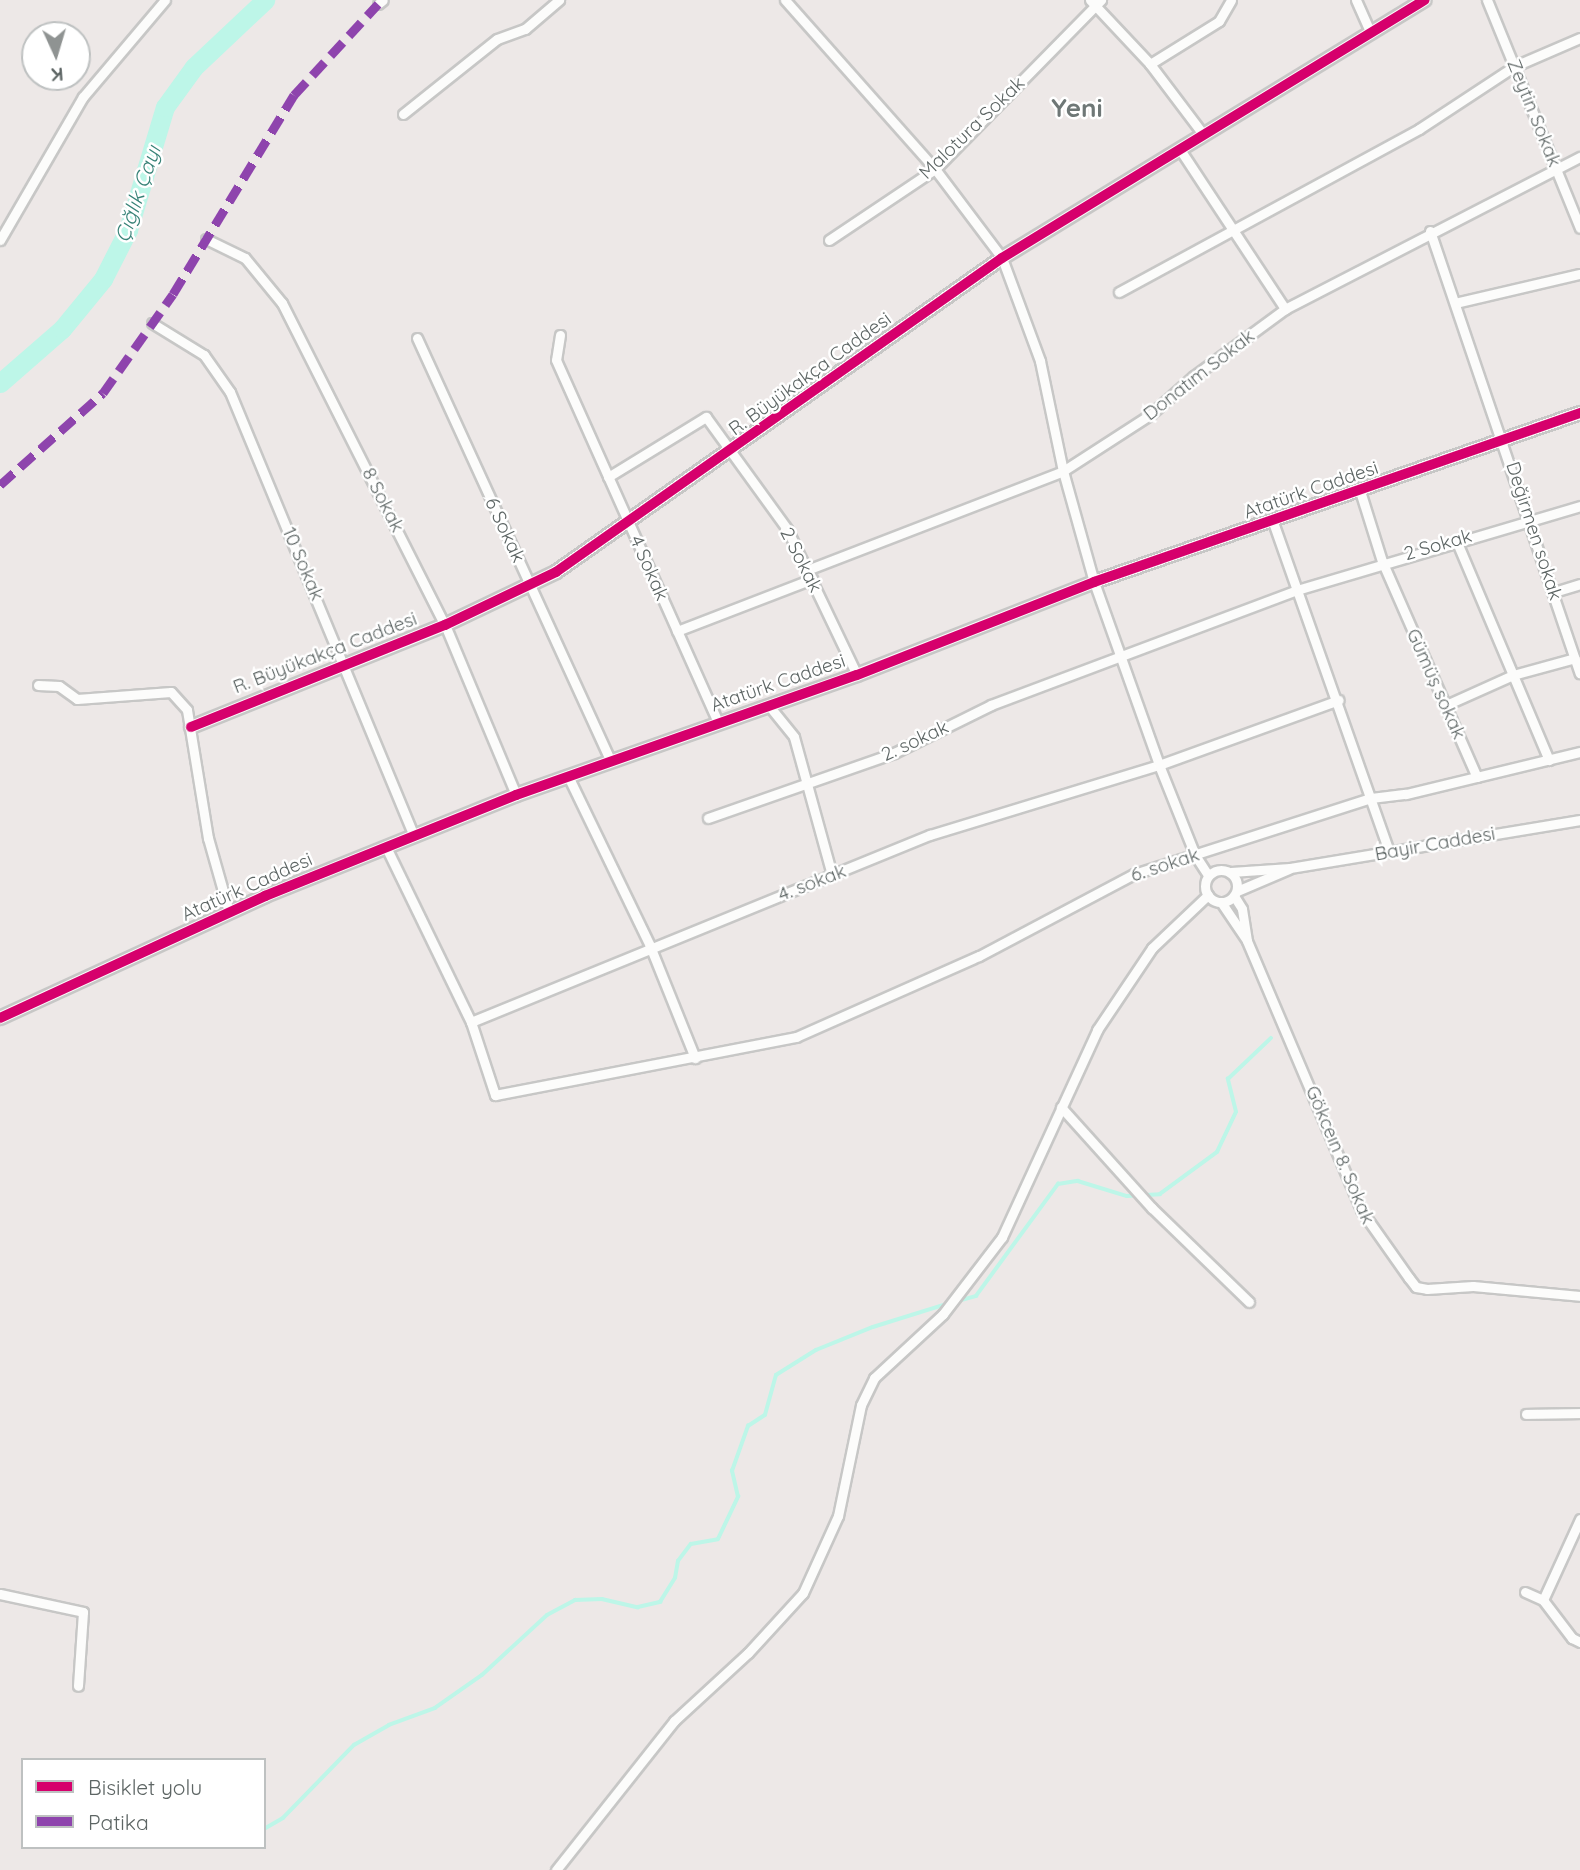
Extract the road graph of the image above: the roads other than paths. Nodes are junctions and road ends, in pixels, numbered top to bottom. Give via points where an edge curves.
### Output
1 (165, 0) edge
2 (559, 0) edge
3 (785, 0) edge
4 (1231, 0) edge
5 (1356, 0) edge
6 (1425, 0) edge
7 (1486, 0) edge
8 (1095, 2) edge
9 (1370, 32) junction
10 (1580, 38) edge
11 (1150, 64) junction
12 (1516, 66) junction
13 (403, 114) dead end
14 (1203, 134) junction
15 (1179, 148) junction
16 (1580, 157) edge
17 (1557, 167) junction
18 (935, 169) junction
19 (1580, 228) edge
20 (1233, 231) junction
21 (1430, 231) junction
22 (206, 239) dead end
23 (0, 240) edge
24 (829, 240) dead end
25 (1002, 258) junction
26 (1580, 274) edge
27 (1119, 292) dead end
28 (1455, 303) junction
29 (1285, 309) junction
30 (152, 323) dead end
31 (560, 335) dead end
32 (417, 338) dead end
33 (1580, 413) edge
34 (1504, 441) junction
35 (732, 453) junction
36 (1063, 471) junction
37 (608, 477) junction
38 (1360, 491) junction
39 (1580, 506) edge
40 (1530, 519) junction
41 (1273, 522) junction
42 (629, 523) junction
43 (1456, 540) junction
44 (1382, 561) junction
45 (809, 574) junction
46 (1094, 582) junction
47 (1580, 584) edge
48 (531, 586) junction
49 (1297, 590) junction
50 (1554, 592) junction
51 (445, 625) junction
52 (677, 631) junction
53 (1119, 657) junction
54 (1575, 658) junction
55 (346, 665) junction
56 (1580, 673) edge
57 (857, 675) junction
58 (1513, 675) junction
59 (38, 685) dead end
60 (1339, 700) junction
61 (1446, 705) junction
62 (770, 707) junction
63 (718, 723) junction
64 (191, 727) junction
65 (1580, 752) edge
66 (1549, 760) junction
67 (611, 761) junction
68 (1159, 765) junction
69 (568, 776) junction
70 (1478, 777) junction
71 (808, 784) junction
72 (516, 794) junction
73 (1371, 798) junction
74 (708, 818) dead end
75 (1580, 820) edge
76 (414, 836) junction
77 (386, 847) junction
78 (1389, 852) junction
79 (1195, 855) junction
80 (1290, 869) junction
81 (1231, 872) junction
82 (832, 875) junction
83 (1208, 875) junction
84 (1236, 893) junction
85 (1208, 895) junction
86 (1221, 902) junction
87 (229, 912) junction
88 (1247, 941) junction
89 (650, 946) junction
90 (0, 1018) edge
91 (471, 1022) junction
92 (695, 1058) junction
93 (1061, 1107) junction
94 (1580, 1296) edge
95 (1249, 1301) dead end
96 (1580, 1413) edge
97 (1526, 1414) dead end
98 (1578, 1523) edge
99 (1525, 1592) dead end
100 (0, 1594) edge
101 (1543, 1600) junction
102 (1580, 1642) edge
103 (78, 1686) dead end
104 (556, 1870) edge

1 - 23 street via 83,97
2 - 13 street via 525,29 497,39
3 - 18 street
4 - 11 street via 1219,20
5 - 9 street
6 - 9 street, R. Büyükakça Caddesi
7 - 12 street, Zeytin Sokak
8 - 11 street
8 - 18 street, Malotura Sokak
9 - 14 street, R. Büyükakça Caddesi
10 - 12 street
11 - 14 street
12 - 17 street, Zeytin Sokak
12 - 20 street via 1419,128
14 - 15 street, R. Büyükakça Caddesi
15 - 20 street
15 - 25 street, R. Büyükakça Caddesi
16 - 17 street, Donatım Sokak
17 - 19 street, Zeytin Sokak
17 - 21 street, Donatım Sokak
18 - 24 street, Malotura Sokak
18 - 25 street
20 - 27 street
20 - 29 street
21 - 28 street, Değirmen sokak
21 - 29 street, Donatım Sokak
22 - 51 street, 8 Sokak via 245,258 282,303
25 - 35 street, R. Büyükakça Caddesi
25 - 36 street via 1040,362
26 - 28 street
28 - 34 street, Değirmen sokak
29 - 36 street, Donatım Sokak via 1151,414
30 - 55 street, 10 Sokak via 204,355 218,372
31 - 37 street, 4 Sokak via 556,360
32 - 48 street, 6 Sokak
33 - 34 street, Atatürk Caddesi
34 - 38 street, Atatürk Caddesi
34 - 40 street, Değirmen sokak
35 - 37 street, 2 Sokak via 706,417
35 - 42 street, R. Büyükakça Caddesi
35 - 45 street, 2 Sokak via 787,529
36 - 45 street, Donatım Sokak
36 - 46 street
37 - 42 street, 4 Sokak
38 - 41 street, Atatürk Caddesi
38 - 44 street, Gümüş sokak
39 - 40 street, 2 Sokak
40 - 43 street, 2 Sokak
40 - 50 street, Değirmen sokak
41 - 46 street, Atatürk Caddesi
41 - 49 street
42 - 48 street, R. Büyükakça Caddesi
42 - 52 street, 4 Sokak
43 - 44 street, 2 Sokak
43 - 58 street
44 - 49 street, 2 Sokak
44 - 61 street, Gümüş sokak
45 - 52 street, Donatım Sokak
45 - 57 street, 2 Sokak
46 - 53 street
46 - 57 street, Atatürk Caddesi
47 - 50 street
48 - 51 street, R. Büyükakça Caddesi
48 - 67 street, 6 Sokak
49 - 53 street, 2 Sokak
49 - 60 street
50 - 54 street, Değirmen sokak
51 - 55 street, R. Büyükakça Caddesi
51 - 72 street, 8 Sokak
52 - 63 street, 4 Sokak
53 - 68 street
53 - 71 street, 2. sokak via 990,705 894,753
54 - 56 street, Değirmen sokak
54 - 58 street
55 - 64 street, R. Büyükakça Caddesi
55 - 76 street, 10 Sokak
57 - 62 street, Atatürk Caddesi
58 - 61 street
58 - 66 street
59 - 64 street via 59,686 77,699 171,692 187,710
60 - 68 street, 4. sokak
60 - 73 street
61 - 70 street, Gümüş sokak
62 - 63 street, Atatürk Caddesi
62 - 71 street via 793,737
63 - 67 street, Atatürk Caddesi
64 - 87 street via 208,838
65 - 66 street
66 - 70 street
67 - 69 street, Atatürk Caddesi
68 - 79 street
68 - 82 street, 4. sokak via 930,835
69 - 72 street, Atatürk Caddesi
69 - 89 street
70 - 73 street, 6. sokak
71 - 74 street, 2. sokak
71 - 82 street
72 - 76 street, Atatürk Caddesi
73 - 78 street
73 - 79 street, 6. sokak
75 - 78 street, Bayir Caddesi
76 - 77 street, Atatürk Caddesi
77 - 87 street, Atatürk Caddesi
77 - 91 street
78 - 80 street, Bayir Caddesi
79 - 83 street
79 - 92 street, 6. sokak via 1112,884 873,1006 796,1037
80 - 81 street, Bayir Caddesi
80 - 84 street, Bayir Caddesi
81 - 83 street via 1222,869
81 - 84 street
82 - 89 street, 4. sokak
83 - 85 street
84 - 86 street
84 - 88 street, Gökceın 8. Sokak
85 - 86 street
85 - 93 street via 1152,948 1097,1030
86 - 88 street, Gökceın 8. Sokak
87 - 90 street, Atatürk Caddesi
88 - 94 street, Gökceın 8. Sokak via 1361,1210 1416,1287 1473,1286
89 - 91 street, 4. sokak
89 - 92 street
91 - 92 street, 6. sokak via 495,1095
93 - 95 street via 1152,1208
93 - 104 street via 1002,1237 943,1314 874,1378 861,1405 838,1516 803,1593 748,1653 674,1721
96 - 97 street
98 - 101 street
99 - 101 street
100 - 103 street via 83,1612
101 - 102 street via 1572,1639

